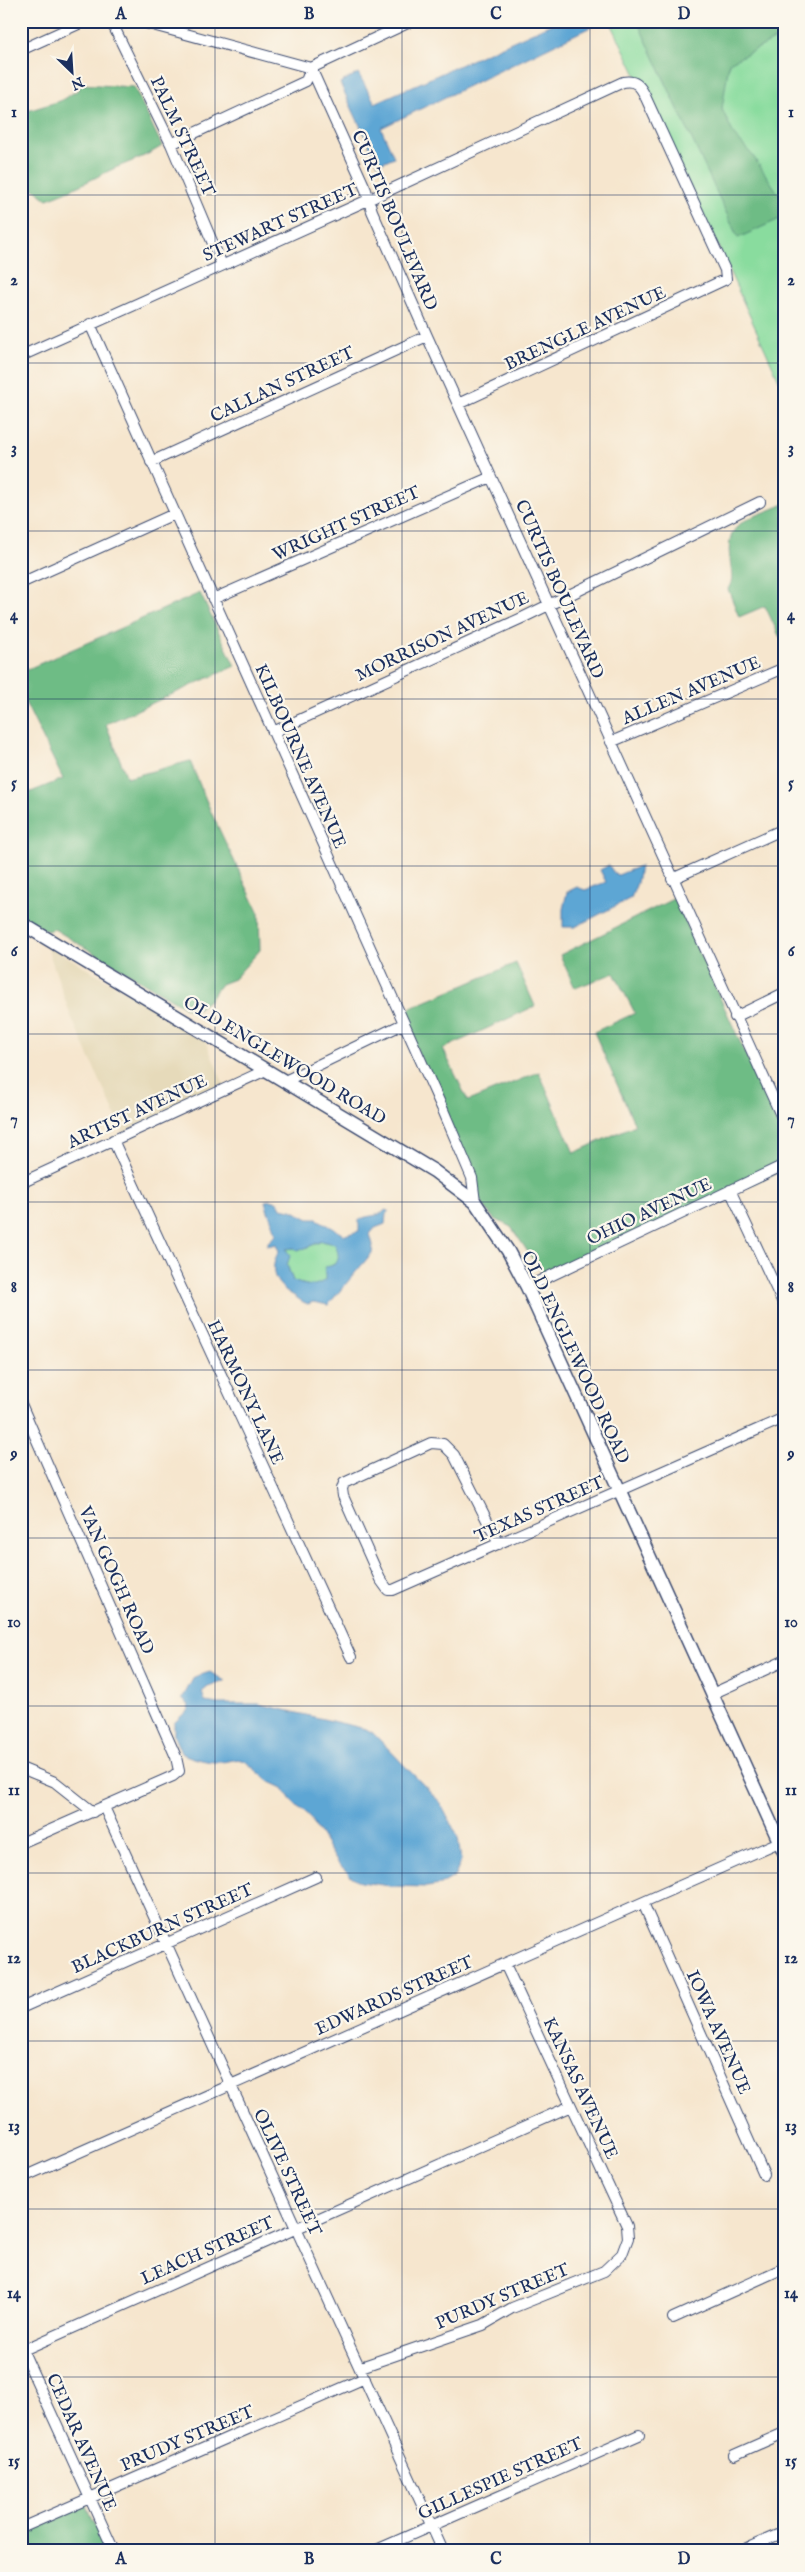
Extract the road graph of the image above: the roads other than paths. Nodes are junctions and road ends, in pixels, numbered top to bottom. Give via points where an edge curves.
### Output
1 (85, 21) edge
2 (111, 21) edge
3 (138, 21) edge
4 (412, 21) edge
5 (21, 50) edge
6 (312, 68) junction
7 (171, 144) junction
8 (368, 200) junction
9 (222, 265) junction
10 (726, 279) joint
11 (90, 324) junction
12 (427, 336) junction
13 (21, 356) edge
14 (458, 404) junction
15 (151, 462) junction
16 (491, 477) junction
17 (760, 502) dead end
18 (174, 514) junction
19 (21, 583) edge
20 (213, 599) junction
21 (550, 604) junction
22 (784, 668) edge
23 (273, 732) junction
24 (611, 742) junction
25 (784, 829) edge
26 (672, 879) junction
27 (21, 923) edge
28 (784, 993) edge
29 (735, 1016) junction
30 (403, 1024) junction
31 (266, 1070) junction
32 (285, 1081) junction
33 (784, 1122) edge
34 (113, 1140) junction
35 (784, 1165) edge
36 (21, 1183) edge
37 (730, 1190) junction
38 (475, 1202) junction
39 (527, 1287) junction
40 (784, 1305) edge
41 (21, 1404) edge
42 (784, 1418) edge
43 (619, 1492) junction
44 (499, 1544) junction
45 (351, 1657) dead end
46 (784, 1661) edge
47 (712, 1694) junction
48 (21, 1768) edge
49 (104, 1807) junction
50 (93, 1812) junction
51 (21, 1844) edge
52 (782, 1847) edge
53 (316, 1878) dead end
54 (643, 1903) junction
55 (167, 1944) junction
56 (505, 1964) junction
57 (21, 2008) edge
58 (230, 2085) junction
59 (571, 2106) junction
60 (764, 2175) dead end
61 (21, 2178) edge
62 (627, 2226) joint
63 (296, 2228) junction
64 (784, 2268) edge
65 (673, 2318) dead end
66 (22, 2349) edge
67 (361, 2367) junction
68 (365, 2378) junction
69 (784, 2433) edge
70 (639, 2435) dead end
71 (734, 2455) dead end
72 (90, 2498) junction
73 (431, 2526) junction
74 (21, 2528) edge
75 (784, 2532) edge
76 (114, 2551) edge
77 (374, 2551) edge
78 (443, 2551) edge
79 (741, 2551) edge

1 - 5 street
2 - 7 street, PALM STREET
3 - 6 street
4 - 6 street
6 - 7 street via 306,81
6 - 8 street, CURTIS BOULEVARD
7 - 9 street, PALM STREET
8 - 9 street, STEWART STREET
8 - 10 street, STEWART STREET via 622,82 634,82 645,96 726,270
8 - 12 street, CURTIS BOULEVARD
9 - 11 street, STEWART STREET
10 - 14 street, BRENGLE AVENUE
11 - 13 street, STEWART STREET
11 - 15 street, KILBOURNE AVENUE
12 - 14 street, CURTIS BOULEVARD
12 - 15 street, CALLAN STREET
14 - 16 street, CURTIS BOULEVARD
15 - 18 street, KILBOURNE AVENUE
16 - 20 street, WRIGHT STREET
16 - 21 street, CURTIS BOULEVARD
17 - 21 street, MORRISON AVENUE
18 - 19 street
18 - 20 street, KILBOURNE AVENUE
20 - 23 street, KILBOURNE AVENUE
21 - 23 street, MORRISON AVENUE
21 - 24 street, CURTIS BOULEVARD
22 - 24 street, ALLEN AVENUE
23 - 30 street, KILBOURNE AVENUE
24 - 26 street, CURTIS BOULEVARD
25 - 26 street
26 - 29 street, CURTIS BOULEVARD
27 - 31 street, OLD ENGLEWOOD ROAD
28 - 29 street
29 - 33 street, CURTIS BOULEVARD
30 - 32 street
30 - 38 street, KILBOURNE AVENUE via 472,1178
31 - 32 street, OLD ENGLEWOOD ROAD
31 - 34 street, ARTIST AVENUE
32 - 38 street, OLD ENGLEWOOD ROAD via 434,1171
34 - 36 street, ARTIST AVENUE
34 - 45 street, HARMONY LANE
35 - 37 street, OHIO AVENUE
37 - 39 street, OHIO AVENUE
37 - 40 street
38 - 39 street, OLD ENGLEWOOD ROAD via 508,1251
39 - 43 street, OLD ENGLEWOOD ROAD
41 - 49 street, VAN GOGH ROAD via 125,1637 179,1771
42 - 43 street, TEXAS STREET
43 - 44 street, TEXAS STREET
43 - 47 street, OLD ENGLEWOOD ROAD
44 - 44 street, TEXAS STREET via 454,1455 443,1444 431,1443 344,1483 343,1496 388,1590
46 - 47 street
47 - 52 street, OLD ENGLEWOOD ROAD
48 - 50 street via 55,1782
49 - 50 street
49 - 55 street, OLIVE STREET
50 - 51 street
52 - 54 street, EDWARDS STREET
53 - 55 street, BLACKBURN STREET
54 - 56 street, EDWARDS STREET
54 - 60 street, IOWA AVENUE
55 - 57 street, BLACKBURN STREET
55 - 58 street, OLIVE STREET
56 - 58 street, EDWARDS STREET
56 - 59 street, KANSAS AVENUE
58 - 61 street, EDWARDS STREET
58 - 63 street, OLIVE STREET
59 - 62 street, KANSAS AVENUE
59 - 63 street, LEACH STREET
62 - 67 street, PURDY STREET via 628,2238 622,2254 604,2271 512,2308 483,2325
63 - 66 street, LEACH STREET
63 - 67 street, OLIVE STREET
64 - 65 street
66 - 72 street, CEDAR AVENUE
67 - 68 street, OLIVE STREET
68 - 72 street, PRUDY STREET
68 - 73 street, OLIVE STREET
69 - 71 street
70 - 73 street, GILLESPIE STREET
72 - 74 street, PRUDY STREET
72 - 76 street, CEDAR AVENUE
73 - 77 street, GILLESPIE STREET
73 - 78 street, OLIVE STREET
75 - 79 street

